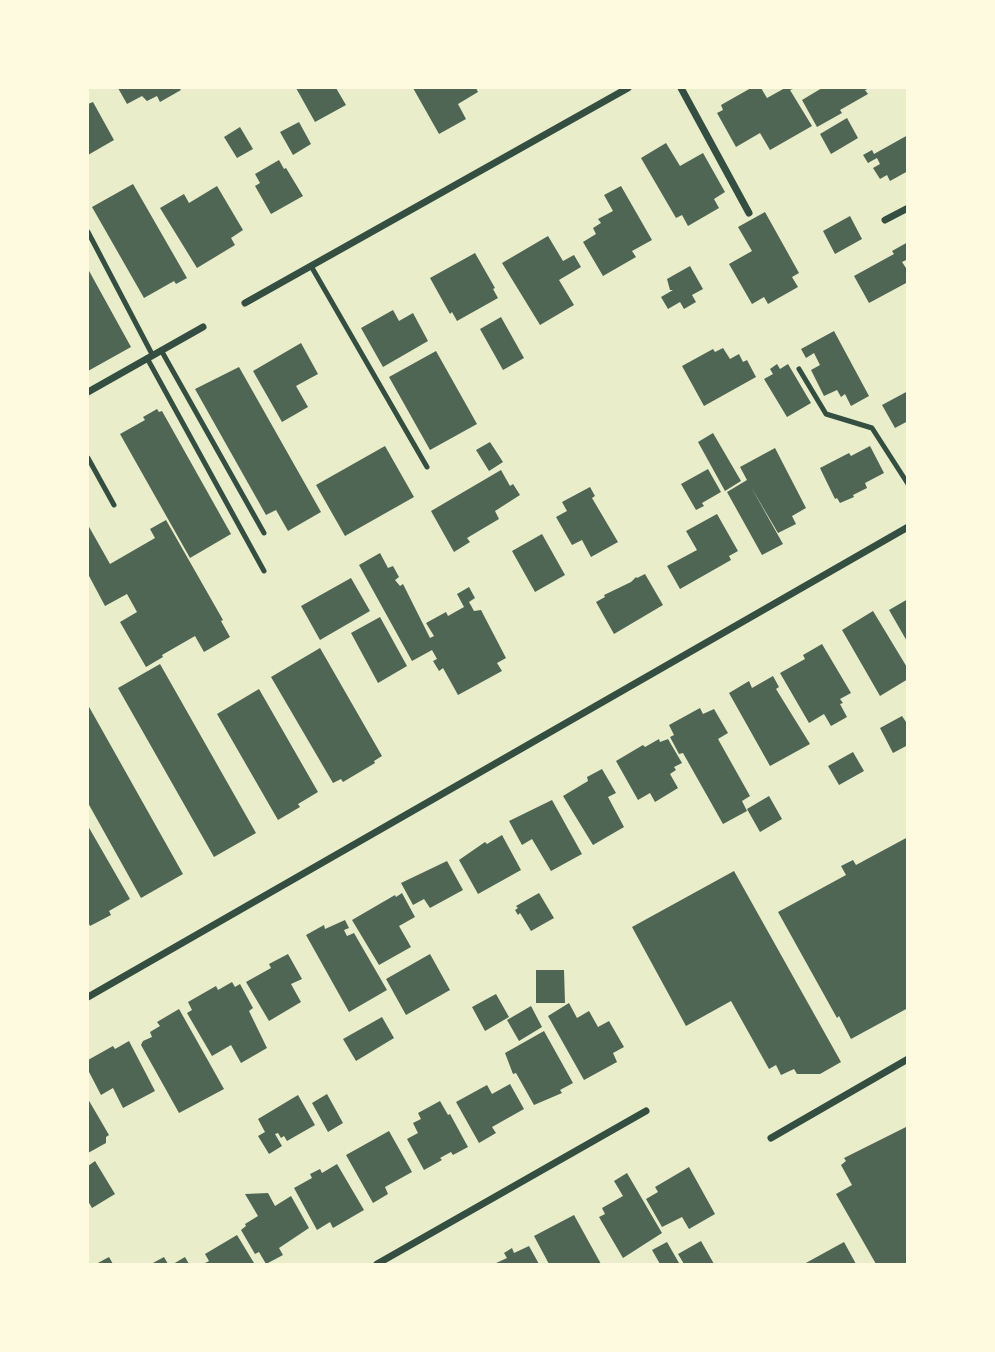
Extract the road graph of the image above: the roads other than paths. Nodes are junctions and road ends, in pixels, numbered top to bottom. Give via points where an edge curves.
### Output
1 (628, 88) edge
2 (681, 88) edge
3 (908, 208) edge
4 (749, 213) dead end
5 (885, 220) dead end
6 (88, 232) edge
7 (311, 266) junction
8 (245, 303) dead end
9 (203, 327) dead end
10 (161, 350) junction
11 (150, 357) junction
12 (799, 369) dead end
13 (88, 392) edge
14 (88, 458) edge
15 (427, 467) dead end
16 (908, 484) edge
17 (114, 505) dead end
18 (908, 527) edge
19 (264, 533) dead end
20 (264, 570) dead end
21 (88, 997) edge
22 (908, 1059) edge
23 (646, 1111) dead end
24 (771, 1138) dead end
25 (377, 1265) edge

1 - 7 street
2 - 4 street
3 - 5 street
6 - 11 lane
7 - 8 street
7 - 15 lane
9 - 10 street
10 - 11 street
10 - 19 lane
11 - 13 street
11 - 20 lane
12 - 16 lane via 826,414 872,428
14 - 17 lane
18 - 21 street
22 - 24 street
23 - 25 street

